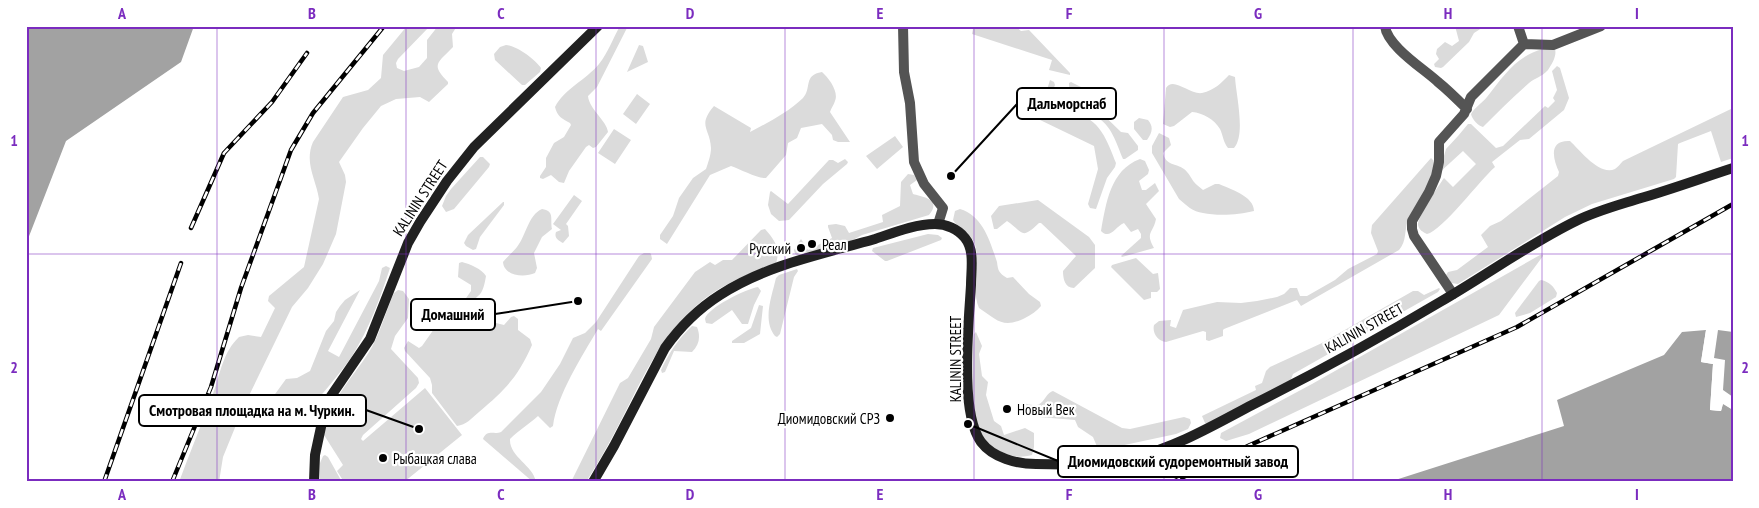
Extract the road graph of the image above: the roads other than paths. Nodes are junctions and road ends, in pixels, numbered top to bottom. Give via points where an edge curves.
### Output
1 (598, 26) edge
2 (903, 26) edge
3 (1384, 26) edge
4 (1518, 26) edge
5 (1601, 26) edge
6 (1524, 44) junction
7 (1467, 109) junction
8 (1733, 168) edge
9 (938, 224) junction
10 (1453, 294) junction
11 (314, 482) edge
12 (593, 482) edge

1 - 11 main road, KALININ STREET via 474,147 446,181 420,222 408,243 366,346 331,396 324,412 316,448
2 - 9 street via 904,72 910,103 914,162 924,184 943,208
3 - 7 street via 1385,32 1401,51
4 - 6 street
5 - 6 street via 1553,45
6 - 7 street via 1471,97
7 - 10 street via 1439,142 1436,176 1412,221 1414,236
8 - 10 main road, KALININ STREET via 1580,219
9 - 10 main road, KALININ STREET via 962,234 971,254 968,389 974,426 983,445 1012,462 1088,464 1132,458 1181,442 1300,381
9 - 12 main road via 786,265 747,280 699,310 665,348

